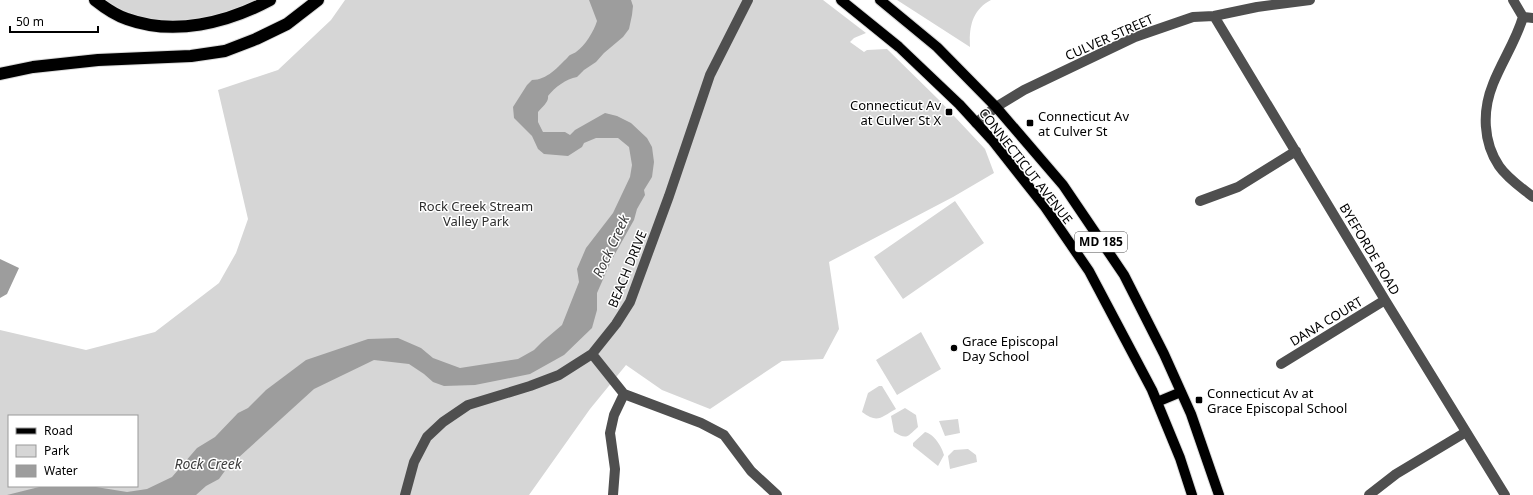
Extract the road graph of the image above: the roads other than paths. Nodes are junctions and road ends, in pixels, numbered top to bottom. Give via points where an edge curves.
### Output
1 (95, 0) edge
2 (270, 0) edge
3 (318, 0) edge
4 (748, 0) edge
5 (841, 0) edge
6 (880, 0) edge
7 (1310, 0) edge
8 (1513, 0) edge
9 (1214, 16) junction
10 (1528, 18) edge
11 (0, 74) edge
12 (996, 107) junction
13 (976, 123) junction
14 (1296, 151) junction
15 (1533, 198) edge
16 (1200, 201) dead end
17 (1385, 300) junction
18 (592, 354) junction
19 (1281, 364) dead end
20 (1181, 392) junction
21 (624, 394) junction
22 (1157, 402) junction
23 (1466, 432) junction
24 (405, 495) edge
25 (613, 495) edge
26 (777, 495) edge
27 (1192, 495) edge
28 (1219, 495) edge
29 (1369, 495) edge
30 (1505, 495) edge

1 - 2 highway via 126,19 150,25 174,26 229,18
3 - 11 highway via 287,24 225,51 191,56 91,61 33,67
4 - 18 street, BEACH DRIVE via 710,75 630,302
5 - 13 main road, CONNECTICUT AVENUE / MD 185 via 899,47
6 - 12 main road, CONNECTICUT AVENUE / MD 185 via 937,46
7 - 9 street, CULVER STREET
8 - 10 street
9 - 12 street, CULVER STREET via 1192,18 1135,37 1024,90
9 - 14 street, BYEFORDE ROAD
10 - 15 street via 1492,85 1486,110 1486,130 1490,149 1500,167
12 - 13 street, CULVER STREET
12 - 20 main road, CONNECTICUT AVENUE / MD 185 via 1062,185 1124,275
13 - 22 main road, CONNECTICUT AVENUE / MD 185 via 1045,207 1089,271
14 - 16 street via 1238,187
14 - 17 street, BYEFORDE ROAD
17 - 19 street, DANA COURT
17 - 23 street, BYEFORDE ROAD
18 - 21 street
18 - 24 street, BEACH DRIVE via 559,375 468,406 443,422 427,437 413,463
20 - 22 main road
20 - 28 main road, CONNECTICUT AVENUE / MD 185
21 - 25 street via 614,415 610,434 615,469
21 - 26 street via 701,423 724,435 751,471
22 - 27 main road, CONNECTICUT AVENUE / MD 185
23 - 29 street via 1396,474
23 - 30 street, BYEFORDE ROAD

